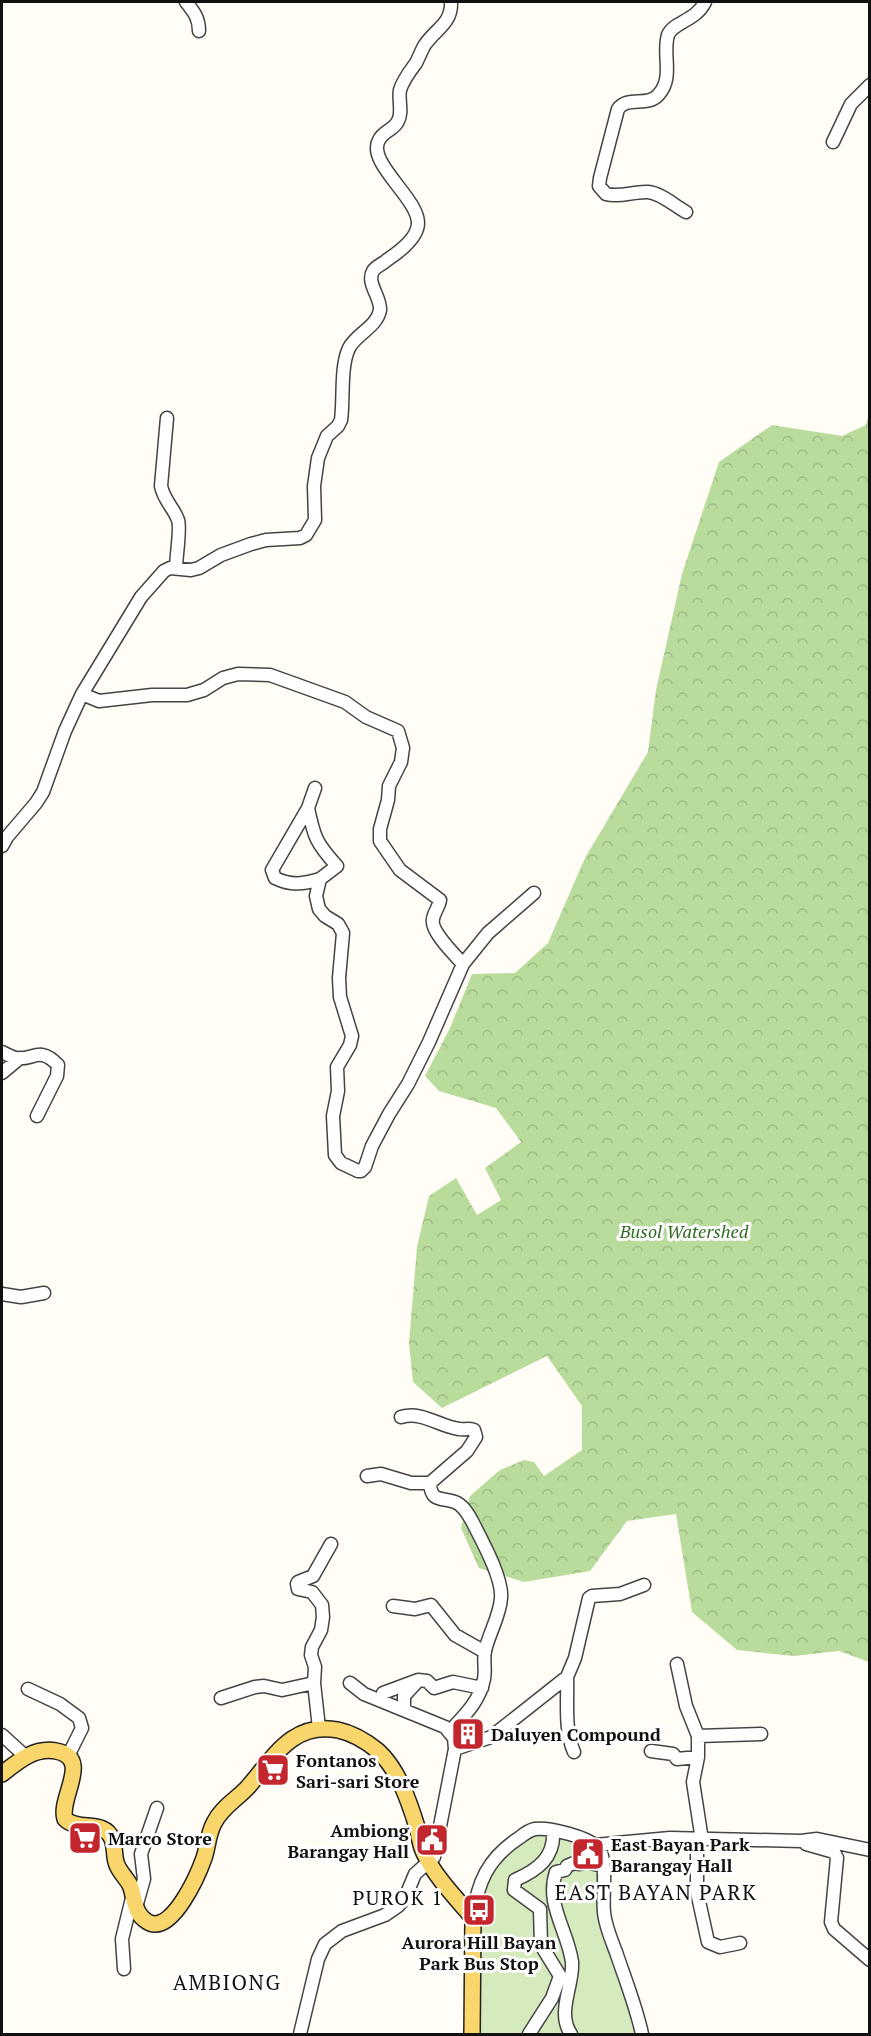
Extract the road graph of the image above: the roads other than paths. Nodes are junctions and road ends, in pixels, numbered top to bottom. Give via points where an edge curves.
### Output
1 (186, 2) edge
2 (451, 2) edge
3 (705, 2) edge
4 (200, 31) dead end
5 (870, 85) edge
6 (833, 142) dead end
7 (686, 212) dead end
8 (167, 418) dead end
9 (176, 568) junction
10 (82, 694) junction
11 (315, 788) dead end
12 (308, 808) junction
13 (2, 846) edge
14 (320, 879) junction
15 (534, 893) dead end
16 (463, 964) junction
17 (2, 1052) edge
18 (20, 1058) junction
19 (2, 1073) edge
20 (37, 1116) dead end
21 (44, 1293) dead end
22 (2, 1294) edge
23 (401, 1417) dead end
24 (367, 1476) dead end
25 (430, 1484) junction
26 (331, 1544) dead end
27 (644, 1585) dead end
28 (393, 1606) dead end
29 (485, 1652) junction
30 (676, 1664) dead end
31 (567, 1677) junction
32 (418, 1680) junction
33 (314, 1683) junction
34 (350, 1683) dead end
35 (482, 1688) junction
36 (28, 1689) dead end
37 (383, 1693) dead end
38 (221, 1698) dead end
39 (404, 1706) dead end
40 (319, 1728) junction
41 (449, 1732) junction
42 (761, 1734) dead end
43 (2, 1735) edge
44 (698, 1736) junction
45 (455, 1749) junction
46 (651, 1750) dead end
47 (574, 1752) dead end
48 (36, 1753) junction
49 (68, 1756) junction
50 (698, 1757) junction
51 (2, 1774) edge
52 (157, 1808) dead end
53 (553, 1830) junction
54 (700, 1840) junction
55 (801, 1841) junction
56 (595, 1845) junction
57 (870, 1851) edge
58 (428, 1861) junction
59 (603, 1866) junction
60 (135, 1900) junction
61 (473, 1918) junction
62 (740, 1943) dead end
63 (870, 1960) edge
64 (124, 1969) dead end
65 (300, 2034) edge
66 (472, 2034) edge
67 (529, 2034) edge
68 (570, 2034) edge
69 (642, 2034) edge

1 - 4 street via 197,15
2 - 9 street via 448,20 424,46 402,84 400,118 377,146 381,162 414,207 418,226 404,247 372,273 380,310 348,349 341,420 327,436 318,458 315,520 300,538 266,540 220,555 199,568
3 - 7 street via 696,15 670,31 666,79 659,95 650,101 626,102 618,109 599,186 606,194 618,196 656,194
5 - 6 street via 851,104
8 - 9 street via 161,486 178,519
9 - 10 street via 164,571 137,602
10 - 13 street via 43,792
10 - 16 street via 99,702 187,695 238,674 270,675 345,702 395,730 403,748 389,786 380,841 400,870 440,900 433,925
11 - 12 street
12 - 14 street via 320,847 337,866
12 - 14 street via 273,873 290,883
14 - 16 street via 316,896 319,909 343,933 340,998 352,1036 337,1067 334,1145 341,1163 358,1171 365,1167
15 - 16 street via 488,933
17 - 18 street
18 - 19 street
18 - 20 street via 43,1055 58,1065 57,1076
21 - 22 street via 21,1297
23 - 25 street via 421,1416 459,1429 470,1428 475,1433 472,1446
24 - 25 street via 381,1474
25 - 29 street via 435,1497 455,1502 467,1512 500,1583 500,1605
26 - 33 street via 313,1576 297,1584 297,1589 312,1592 322,1605 321,1630 311,1655
27 - 31 street via 620,1594 589,1598
28 - 29 street via 415,1609 432,1605 455,1635
29 - 35 street
30 - 44 street
31 - 45 street via 491,1737
31 - 47 street via 570,1744
32 - 35 street via 428,1681 434,1688 453,1682
32 - 37 street
32 - 39 street via 404,1696
33 - 38 street via 282,1690 255,1687
33 - 40 street
34 - 41 street via 364,1694
35 - 41 street
36 - 49 street via 79,1718 82,1728
40 - 58 main road via 358,1737 386,1759 402,1787
40 - 60 main road via 296,1735 286,1743 221,1813 194,1881 170,1920 150,1923 139,1915
41 - 45 street
42 - 44 street
43 - 48 street
44 - 50 street
45 - 58 street via 434,1857
46 - 50 street via 673,1754 677,1759
48 - 49 main road
48 - 51 main road
49 - 60 main road via 73,1772 65,1819 72,1825 98,1827 107,1832 116,1864 129,1882
50 - 54 street via 693,1782
52 - 60 street via 141,1854 144,1879
53 - 56 street
53 - 61 street via 531,1829 495,1858 476,1893
53 - 67 street via 551,1851 545,1861 515,1880 514,1890 540,1909 541,1945 560,1976 552,1998
54 - 55 street
54 - 56 street via 670,1838
54 - 62 street via 697,1892 708,1942 720,1947
55 - 57 street via 817,1839
55 - 63 street via 834,1852 837,1858 831,1922
56 - 59 street
58 - 61 main road
58 - 65 street via 415,1874 398,1906 342,1931 325,1944
59 - 68 street via 574,1863 556,1872 553,1879 552,1891 572,1964 566,1997 566,2028
59 - 69 street via 604,1914
60 - 64 street via 122,1939
61 - 66 main road

